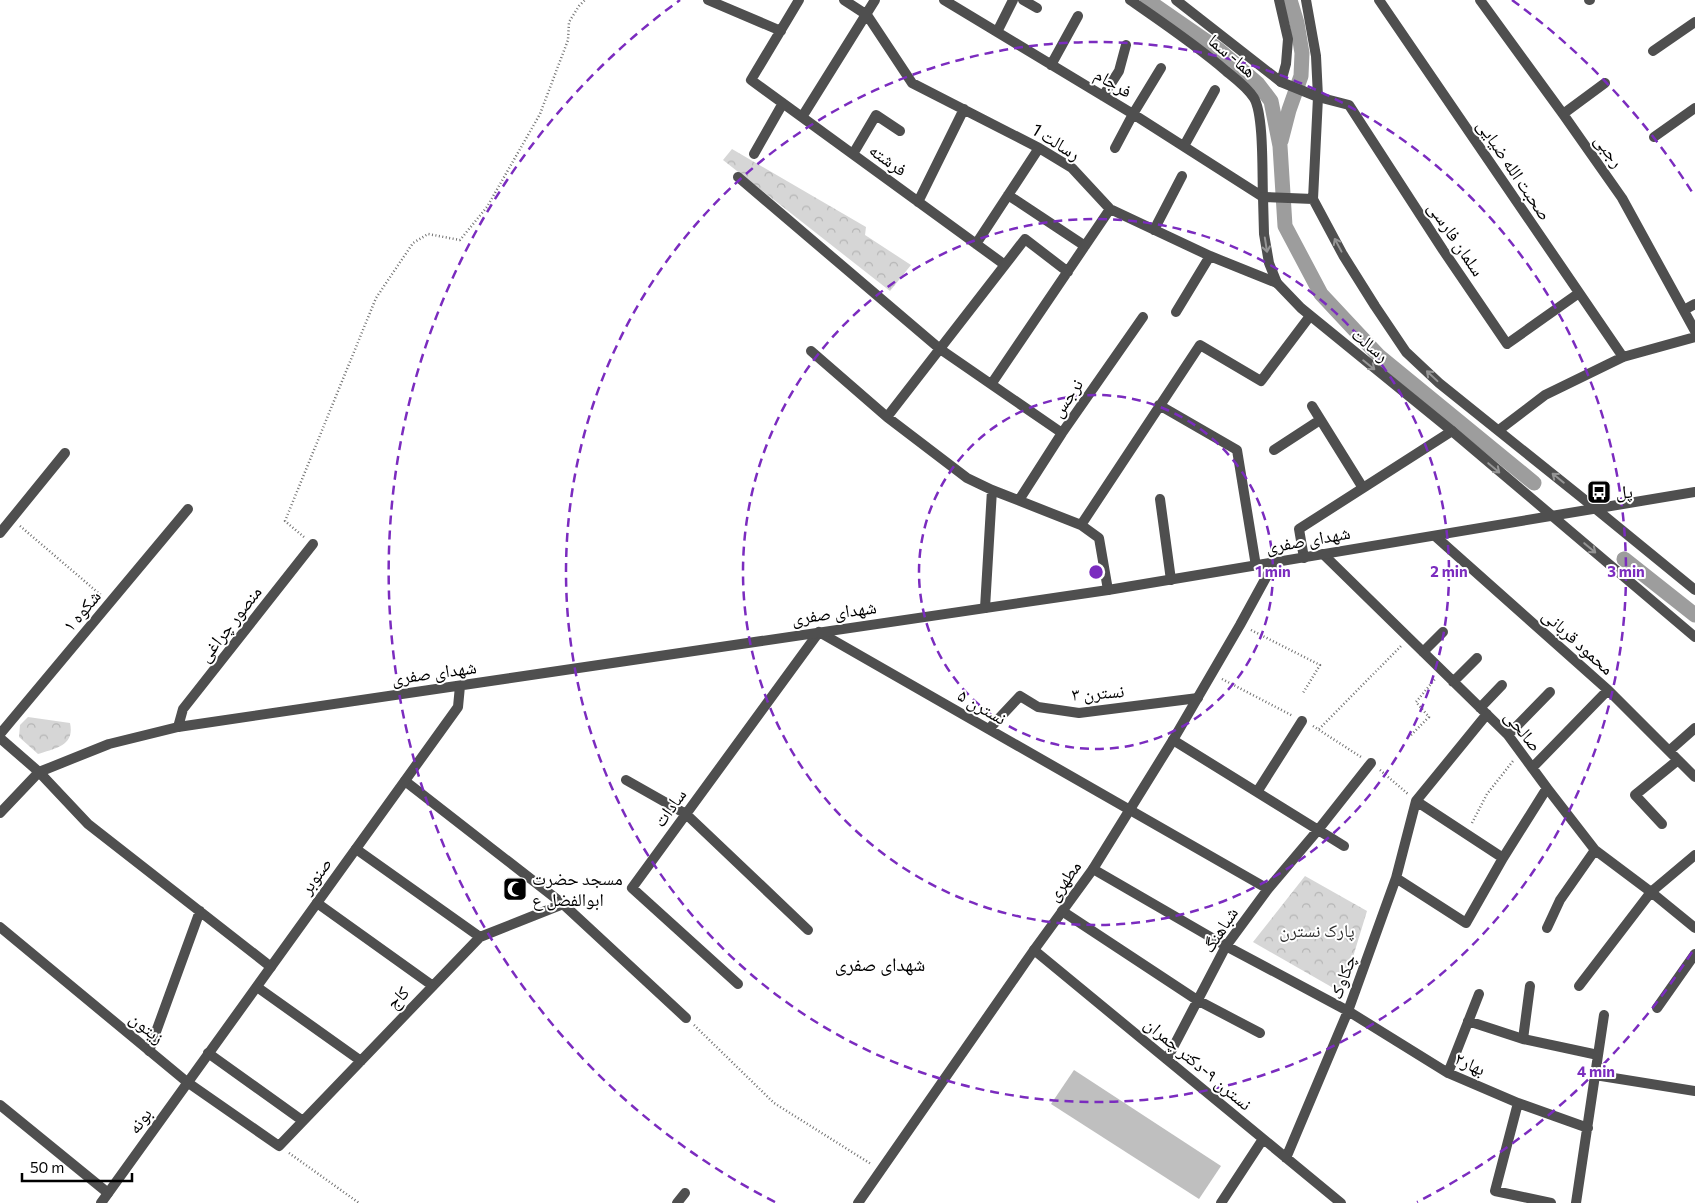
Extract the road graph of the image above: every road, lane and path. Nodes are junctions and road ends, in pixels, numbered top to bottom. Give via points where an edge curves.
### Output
1 (585, 0) edge
2 (708, 0) edge
3 (799, 0) edge
4 (844, 0) edge
5 (875, 0) edge
6 (944, 0) edge
7 (1013, 0) edge
8 (1024, 0) edge
9 (1130, 0) edge
10 (1176, 0) edge
11 (1279, 0) edge
12 (1306, 0) edge
13 (1380, 0) edge
14 (1480, 0) edge
15 (1037, 8) dead end
16 (867, 15) junction
17 (1078, 16) dead end
18 (1695, 22) edge
19 (780, 31) junction
20 (998, 32) junction
21 (1126, 45) dead end
22 (1653, 51) dead end
23 (1051, 65) junction
24 (1161, 68) dead end
25 (1281, 82) junction
26 (1605, 83) dead end
27 (1216, 90) dead end
28 (1103, 96) junction
29 (1318, 97) junction
30 (782, 103) junction
31 (1695, 108) edge
32 (964, 110) junction
33 (1133, 114) junction
34 (1563, 114) junction
35 (802, 117) junction
36 (900, 131) dead end
37 (1654, 137) dead end
38 (1184, 146) junction
39 (1039, 148) junction
40 (1115, 148) dead end
41 (754, 154) dead end
42 (853, 154) junction
43 (1182, 176) dead end
44 (738, 177) dead end
45 (1008, 195) junction
46 (1262, 197) junction
47 (1313, 199) junction
48 (918, 202) junction
49 (1110, 209) junction
50 (1154, 230) junction
51 (976, 244) junction
52 (1085, 246) junction
53 (1210, 256) junction
54 (1005, 265) junction
55 (1068, 272) junction
56 (1277, 282) junction
57 (1579, 293) junction
58 (1695, 304) edge
59 (1684, 310) junction
60 (1176, 312) dead end
61 (1310, 316) junction
62 (1143, 317) dead end
63 (1695, 331) edge
64 (1695, 337) edge
65 (940, 349) junction
66 (811, 351) dead end
67 (1624, 357) junction
68 (992, 383) junction
69 (1159, 405) junction
70 (1312, 406) dead end
71 (887, 417) junction
72 (1320, 420) junction
73 (1499, 430) junction
74 (1452, 431) junction
75 (1062, 433) junction
76 (1274, 450) dead end
77 (65, 453) dead end
78 (1363, 488) junction
79 (992, 490) junction
80 (1695, 492) edge
81 (1160, 499) dead end
82 (1020, 500) junction
83 (188, 509) dead end
84 (1596, 509) junction
85 (1553, 516) junction
86 (12, 519) junction
87 (1081, 525) junction
88 (0, 533) edge
89 (1436, 536) junction
90 (313, 544) joint
91 (1323, 554) junction
92 (1304, 558) junction
93 (1274, 563) junction
94 (1256, 566) junction
95 (1171, 580) junction
96 (1108, 590) junction
97 (1695, 590) edge
98 (110, 602) junction
99 (985, 608) junction
100 (1240, 625) junction
101 (819, 632) junction
102 (1443, 632) dead end
103 (1695, 637) edge
104 (1409, 638) junction
105 (1423, 652) junction
106 (1477, 658) dead end
107 (1442, 671) junction
108 (1212, 673) junction
109 (1454, 682) junction
110 (1502, 685) dead end
111 (460, 686) junction
112 (1608, 690) junction
113 (1550, 692) dead end
114 (1303, 693) dead end
115 (1198, 698) junction
116 (1484, 711) junction
117 (1302, 721) junction
118 (178, 727) junction
119 (1695, 728) edge
120 (989, 729) junction
121 (1319, 729) junction
122 (0, 734) edge
123 (1411, 735) dead end
124 (1508, 735) junction
125 (0, 738) edge
126 (1173, 740) junction
127 (1669, 751) junction
128 (1520, 752) junction
129 (1678, 760) junction
130 (1371, 763) junction
131 (1532, 768) junction
132 (39, 772) junction
133 (1695, 777) edge
134 (626, 780) dead end
135 (404, 781) junction
136 (1547, 788) junction
137 (1257, 792) junction
138 (1416, 801) junction
139 (1130, 810) junction
140 (0, 813) edge
141 (686, 814) junction
142 (1662, 824) dead end
143 (1318, 830) junction
144 (1466, 835) junction
145 (1344, 846) dead end
146 (356, 849) junction
147 (1595, 850) junction
148 (1695, 855) edge
149 (1503, 858) junction
150 (1093, 869) junction
151 (1396, 878) junction
152 (1268, 888) junction
153 (1651, 892) junction
154 (317, 902) junction
155 (563, 904) junction
156 (200, 911) junction
157 (1062, 911) junction
158 (0, 927) edge
159 (1548, 928) dead end
160 (1695, 928) edge
161 (808, 930) dead end
162 (480, 938) junction
163 (1226, 946) junction
164 (1034, 950) junction
165 (1695, 954) edge
166 (271, 967) junction
167 (738, 984) dead end
168 (257, 986) junction
169 (433, 986) junction
170 (1530, 986) dead end
171 (1579, 986) dead end
172 (1479, 994) dead end
173 (1197, 1000) junction
174 (1657, 1008) dead end
175 (1348, 1012) junction
176 (1604, 1015) dead end
177 (686, 1018) joint
178 (1468, 1021) junction
179 (1260, 1033) dead end
180 (1523, 1039) junction
181 (149, 1050) junction
182 (208, 1053) junction
183 (1598, 1055) junction
184 (1166, 1059) junction
185 (361, 1061) junction
186 (1448, 1073) junction
187 (1595, 1075) junction
188 (187, 1082) junction
189 (1695, 1091) edge
190 (1518, 1103) junction
191 (0, 1105) edge
192 (303, 1121) junction
193 (1588, 1128) junction
194 (1263, 1139) junction
195 (279, 1146) junction
196 (1286, 1158) junction
197 (881, 1170) junction
198 (108, 1193) junction
199 (685, 1193) dead end
200 (101, 1203) edge
201 (359, 1203) edge
202 (677, 1203) edge
203 (858, 1203) edge
204 (1221, 1203) edge
205 (1341, 1203) edge
206 (1551, 1203) edge
207 (1576, 1203) edge

1 - 90 path via 569,22 568,40 540,114 487,207 460,240 428,234 413,243 376,298 285,521
2 - 19 street
3 - 19 street
4 - 16 street
5 - 16 street
6 - 20 street, فرجام
7 - 20 street
8 - 15 street
9 - 46 street, هما- سما via 1209,56 1245,86 1254,98 1259,115
10 - 25 street, هما- سما
11 - 25 street via 1288,39
12 - 29 street via 1316,56
13 - 57 street, صحبت الله ضیایی
14 - 34 street, رجبی
16 - 32 street, رسالت 1 via 912,83
16 - 35 street
17 - 23 street
18 - 22 street
19 - 30 street, فرشته via 751,80
20 - 23 street, فرجام
21 - 28 street via 1119,71
23 - 28 street, فرجام
24 - 33 street
25 - 29 street, هما- سما
26 - 34 street
27 - 38 street
28 - 33 street, فرجام
29 - 47 street
29 - 57 street, سلمان فارسی via 1349,105 1507,344
30 - 35 street, فرشته
30 - 41 street
31 - 37 street
32 - 39 street, رسالت 1
32 - 48 street
33 - 38 street, فرجام
33 - 40 street
34 - 59 street, رجبی via 1622,198
35 - 42 street, فرشته
36 - 42 street via 876,115
38 - 46 street, فرجام
39 - 45 street
39 - 49 street, رسالت 1 via 1072,168
42 - 48 street, فرشته
43 - 50 street
44 - 65 street
45 - 51 street
45 - 52 street
46 - 47 street
46 -> 56 street, رسالت via 1269,263
73 -> 47 street, رسالت via 1439,383 1406,352 1343,255
48 - 51 street, فرشته
49 - 50 street, رسالت 1
49 - 52 street
50 - 53 street, رسالت 1
51 - 54 street, فرشته
52 - 55 street
53 - 56 street, رسالت 1
53 - 60 street
54 - 55 street via 1025,239
54 - 65 street
55 - 68 street
56 - 61 street, رسالت
57 - 67 street, صحبت الله ضیایی
58 - 59 street
59 - 63 street, رجبی
61 - 69 street via 1261,381 1200,345
61 -> 74 street, رسالت
62 - 75 street, نرجس
64 - 67 street
65 - 68 street
65 - 71 street
66 - 71 street
67 - 73 street via 1545,395
68 - 75 street
69 - 87 street
69 - 94 street via 1237,450
70 - 72 street
71 - 79 street via 967,478
72 - 76 street
72 - 78 street
84 -> 73 street, رسالت
74 - 78 street
74 -> 85 street, رسالت
75 - 82 street, نرجس
77 - 86 street
78 - 92 street via 1299,529
79 - 82 street
79 - 99 street
80 - 84 street, شهدای صفری
81 - 95 street
82 - 87 street
83 - 98 street, شکوه ۱
84 - 85 street, شهدای صفری
84 - 97 street, رسالت
85 - 89 street, شهدای صفری
85 -> 103 street, رسالت
86 - 88 street
86 - 98 path
87 - 96 street via 1098,538
89 - 91 street, شهدای صفری
89 - 112 street, محمود قربانی
90 - 118 street, منصور چراغی via 183,709
91 - 92 street, شهدای صفری
91 - 104 street, صالحی
92 - 93 street, شهدای صفری
93 - 94 street, شهدای صفری
93 - 100 street, مطهری
94 - 95 street, شهدای صفری
95 - 96 street, شهدای صفری
96 - 99 street, شهدای صفری
98 - 122 street, شکوه ۱
99 - 101 street, شهدای صفری
100 - 108 street, مطهری
100 - 114 path via 1320,665
101 - 111 street, شهدای صفری
101 - 120 street, نسترن ۵
101 - 141 street, سادات
102 - 105 street
104 - 105 street, صالحی
104 - 121 path
105 - 107 street, صالحی
106 - 109 street
107 - 109 street, صالحی
107 - 123 path via 1416,702 1429,717
108 - 115 street, مطهری
108 - 117 path
109 - 116 street, صالحی
110 - 116 street
111 - 118 street, شهدای صفری
111 - 135 street, صنوبر via 458,707
112 - 127 street, محمود قربانی
112 - 131 street
113 - 124 street
115 - 120 street, نسترن ۳ via 1079,714 1038,707 1020,696
115 - 126 street, مطهری
116 - 124 street, صالحی
116 - 138 street
117 - 121 path
117 - 137 street
118 - 132 street, شهدای صفری via 109,744
119 - 127 street
120 - 139 street, نسترن ۵
121 - 130 path
124 - 128 street, صالحی
125 - 132 street
126 - 137 street
126 - 139 street, مطهری
127 - 129 street, محمود قربانی
128 - 131 street, صالحی
128 - 144 path via 1487,794
129 - 133 street, محمود قربانی
129 - 142 street via 1635,796
130 - 138 path
130 - 143 street, شباهنگ
131 - 136 street, صالحی
132 - 140 street, شهدای صفری
132 - 156 street via 88,824
134 - 141 street
135 - 146 street, صنوبر
135 - 155 street
136 - 147 street, صالحی
136 - 149 street
137 - 143 street
138 - 144 street
138 - 151 street, چکاوک
139 - 150 street, مطهری
139 - 152 street, نسترن ۵
141 - 161 street
141 - 167 street, سادات via 632,888
143 - 145 street
143 - 152 street, شباهنگ
144 - 149 street
146 - 154 street, صنوبر
146 - 162 street
147 - 153 street, صالحی
147 - 159 street via 1560,900
148 - 153 street
149 - 151 street via 1466,923
150 - 157 street, مطهری
150 - 163 street, بهار۲
151 - 175 street, چکاوک
152 - 163 street, شباهنگ
153 - 160 street, صالحی
153 - 171 street
154 - 166 street, صنوبر
154 - 169 street
155 - 162 street, کاج
155 - 177 street
156 - 166 street
156 - 181 street
157 - 164 street, مطهری
157 - 173 street
158 - 181 street, زیتون
162 - 169 street, کاج
163 - 173 street, شباهنگ
163 - 175 street, بهار۲
164 - 184 street, نسترن ۹-دکتر چمران
164 - 197 street, مطهری
165 - 174 street
166 - 168 street, صنوبر
168 - 182 street, صنوبر
168 - 185 street
169 - 185 street, کاج
170 - 180 street
172 - 178 street
173 - 179 street
173 - 184 street, شباهنگ
175 - 186 street, بهار۲
175 - 196 street, چکاوک
176 - 183 street
177 - 197 path via 774,1103
178 - 180 street
178 - 186 street
180 - 183 street
181 - 188 street, زیتون
182 - 188 street, صنوبر
182 - 192 street
183 - 187 street
184 - 194 street, نسترن ۹-دکتر چمران
185 - 192 street, کاج
186 - 190 street, بهار۲
187 - 189 street
187 - 193 street
188 - 195 street, زیتون
188 - 198 street, بونه
190 - 193 street, بهار۲
190 - 206 street via 1495,1191
191 - 198 street
192 - 195 street, کاج
193 - 207 street
194 - 196 street, نسترن ۹-دکتر چمران
194 - 204 street
195 - 201 path
196 - 205 street, نسترن ۹-دکتر چمران
197 - 203 street, مطهری
198 - 200 street, بونه
199 - 202 street

